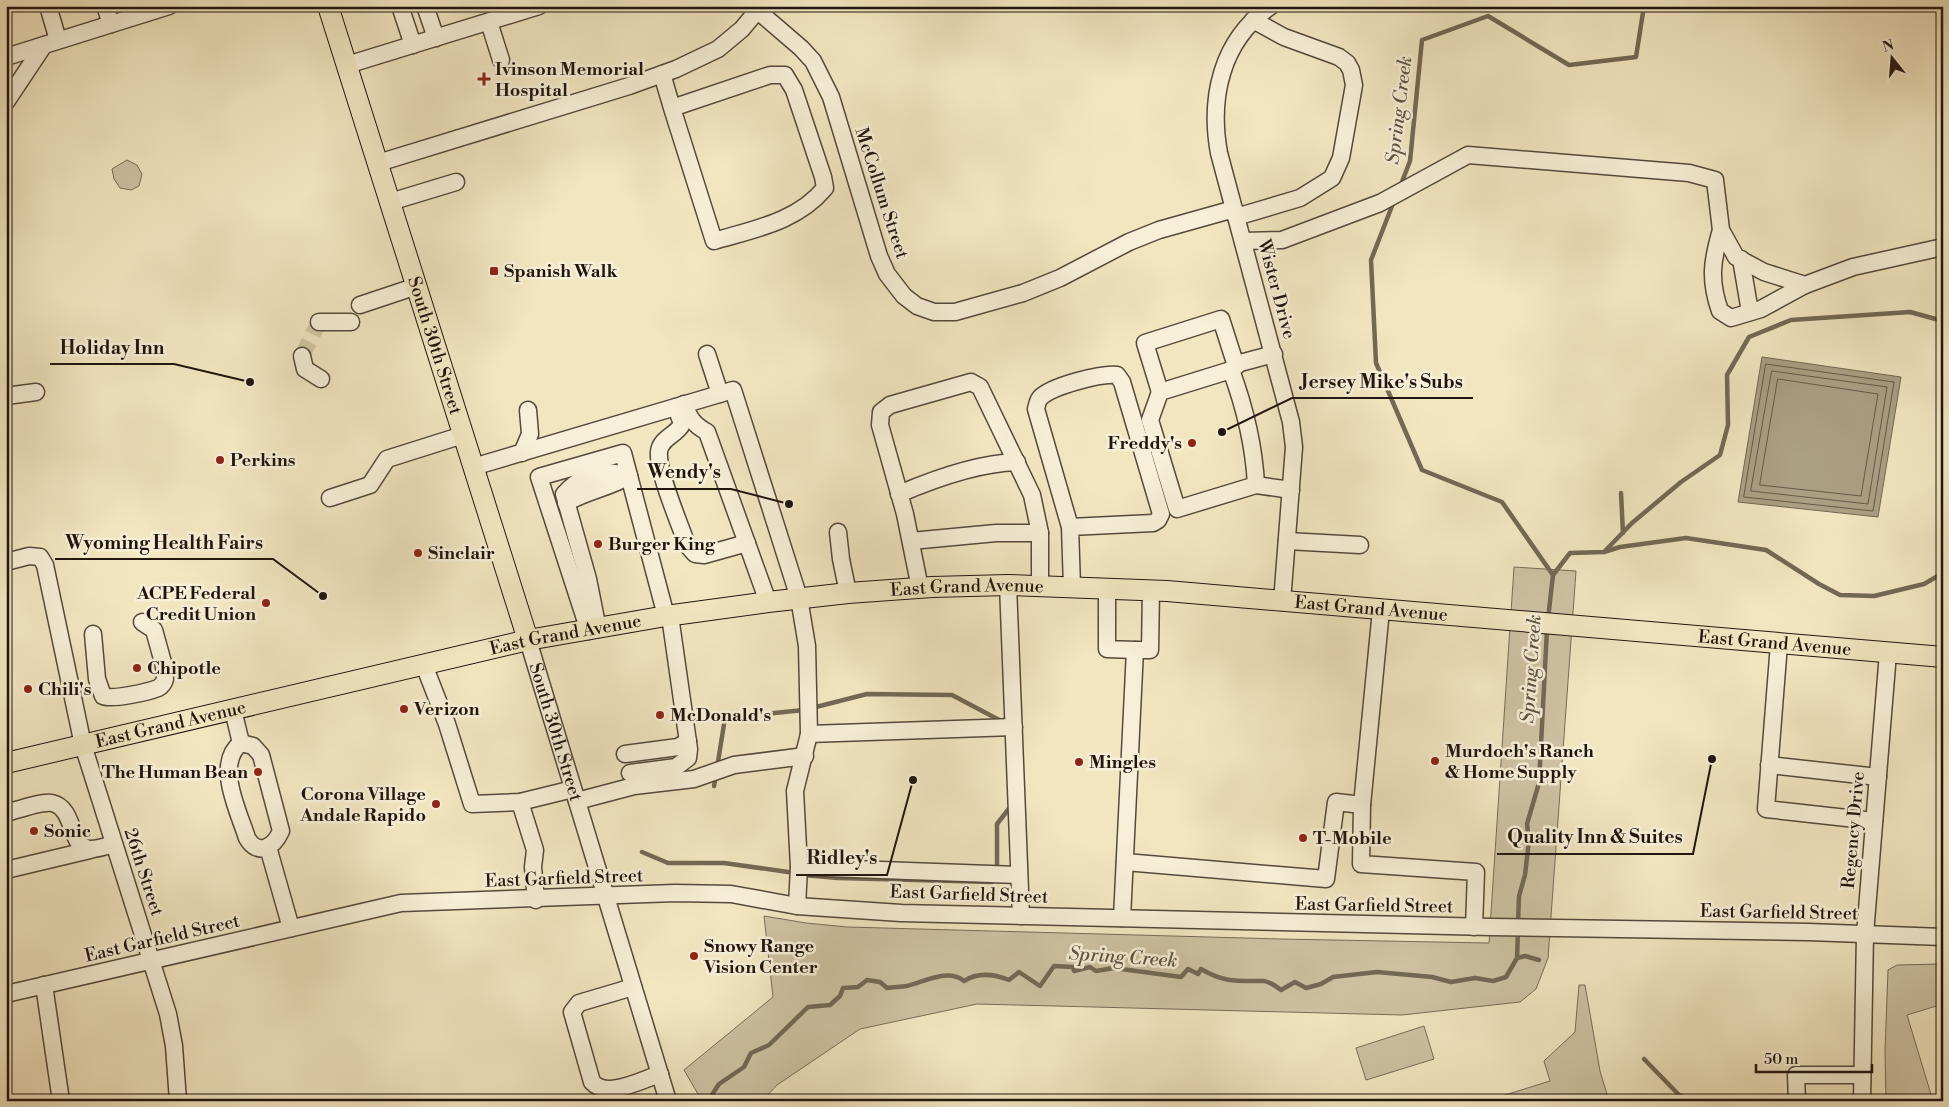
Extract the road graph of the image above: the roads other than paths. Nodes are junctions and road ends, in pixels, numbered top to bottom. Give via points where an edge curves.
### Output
1 (48, 6) edge
2 (105, 6) edge
3 (169, 6) edge
4 (328, 6) edge
5 (400, 6) edge
6 (425, 6) edge
7 (539, 6) edge
8 (1271, 6) edge
9 (760, 8) edge
10 (1254, 20) junction
11 (489, 22) junction
12 (111, 24) junction
13 (436, 38) junction
14 (51, 43) junction
15 (413, 45) junction
16 (6, 56) edge
17 (501, 60) dead end
18 (347, 65) junction
19 (662, 74) junction
20 (6, 102) edge
21 (672, 108) junction
22 (378, 163) junction
23 (456, 182) dead end
24 (390, 202) junction
25 (1235, 213) junction
26 (1721, 230) junction
27 (1243, 242) junction
28 (1943, 247) edge
29 (1741, 259) junction
30 (1805, 285) junction
31 (417, 286) junction
32 (360, 305) dead end
33 (1750, 312) junction
34 (318, 322) dead end
35 (351, 322) dead end
36 (707, 354) dead end
37 (1274, 354) junction
38 (302, 356) dead end
39 (1234, 368) junction
40 (321, 379) dead end
41 (36, 392) dead end
42 (1160, 392) junction
43 (720, 394) junction
44 (6, 396) edge
45 (680, 406) junction
46 (528, 410) dead end
47 (699, 428) junction
48 (680, 429) junction
49 (464, 435) junction
50 (522, 453) junction
51 (1017, 462) junction
52 (474, 467) junction
53 (629, 476) junction
54 (1256, 485) junction
55 (1291, 490) junction
56 (899, 494) junction
57 (330, 498) dead end
58 (1070, 527) junction
59 (838, 532) dead end
60 (1040, 533) junction
61 (911, 541) junction
62 (1287, 541) junction
63 (747, 544) junction
64 (1360, 545) dead end
65 (6, 562) edge
66 (1008, 584) junction
67 (1040, 586) junction
68 (1072, 587) junction
69 (920, 588) junction
70 (1107, 588) junction
71 (1151, 590) junction
72 (848, 593) junction
73 (799, 598) junction
74 (768, 602) junction
75 (1282, 602) junction
76 (1381, 610) junction
77 (668, 616) junction
78 (142, 622) dead end
79 (593, 630) junction
80 (93, 634) dead end
81 (528, 640) junction
82 (1779, 644) junction
83 (1135, 650) junction
84 (1888, 653) junction
85 (1943, 657) edge
86 (424, 665) junction
87 (233, 710) junction
88 (1014, 726) junction
89 (809, 734) junction
90 (688, 741) junction
91 (241, 743) junction
92 (83, 745) junction
93 (625, 754) dead end
94 (805, 756) junction
95 (6, 763) edge
96 (1769, 765) junction
97 (630, 773) dead end
98 (1878, 777) junction
99 (575, 795) junction
100 (520, 802) junction
101 (1362, 805) junction
102 (6, 813) edge
103 (1874, 821) junction
104 (114, 844) junction
105 (268, 847) junction
106 (86, 848) junction
107 (1125, 862) junction
108 (6, 864) edge
109 (799, 867) junction
110 (6, 870) edge
111 (1019, 875) junction
112 (606, 897) junction
113 (536, 900) junction
114 (797, 906) junction
115 (1021, 916) junction
116 (1122, 918) junction
117 (1474, 927) junction
118 (291, 928) junction
119 (1865, 934) junction
120 (1943, 937) edge
121 (151, 960) junction
122 (44, 985) junction
123 (633, 987) junction
124 (6, 994) edge
125 (660, 1074) junction
126 (1862, 1076) junction
127 (61, 1101) edge
128 (178, 1101) edge
129 (668, 1101) edge
130 (1798, 1101) edge
131 (1862, 1101) edge

1 - 14 street
2 - 12 street
3 - 12 street
4 - 18 main road, South 30th Street
5 - 15 street
6 - 13 street
7 - 11 street
8 - 10 street, Wister Drive
9 - 19 street via 718,49
9 - 25 street, McCollum Street via 801,48 821,74 831,97 879,256 892,283 917,306 934,312 955,312 982,306 1060,278 1159,230
10 - 25 street, Wister Drive via 1225,63 1215,104 1217,144
10 - 25 street via 1284,37 1338,57 1347,63 1354,85 1342,158 1332,178 1300,198
11 - 13 street
11 - 17 street
12 - 14 street
13 - 15 street
14 - 16 street
14 - 20 street
15 - 18 street
18 - 22 main road, South 30th Street
19 - 21 street
19 - 22 street
21 - 21 street via 770,75 785,75 794,90 825,188 813,202 783,220 714,241
22 - 24 main road, South 30th Street
23 - 24 street
24 - 31 main road, South 30th Street
25 - 27 street, Wister Drive
26 - 27 street via 1715,180 1671,171 1468,155 1426,180 1362,210 1282,240
26 - 29 street via 1736,257
26 - 33 street via 1713,258 1712,290 1720,311 1731,318
27 - 37 street, Wister Drive
28 - 30 street via 1853,267
29 - 30 street via 1764,272
29 - 33 street
30 - 33 street via 1785,298
31 - 32 street
31 - 49 main road, South 30th Street
34 - 35 street
36 - 43 street
37 - 39 street
37 - 55 street, Wister Drive via 1291,422 1294,447
38 - 40 street via 305,369
39 - 42 street
39 - 42 street via 1221,319 1145,343
39 - 54 street via 1255,455
41 - 44 street
42 - 54 street via 1150,420 1177,509
43 - 45 street
43 - 73 street via 733,390
45 - 47 street
45 - 48 street
45 - 50 street
46 - 50 street via 530,434
47 - 48 street
47 - 63 street via 707,432
48 - 63 street via 665,439 659,452 662,474 687,545 694,554 704,555
49 - 52 main road, South 30th Street
49 - 57 street via 387,458 370,485
50 - 52 street
51 - 56 street via 1001,462
51 - 56 street via 980,387 971,382 890,405 881,412 880,424
51 - 60 street via 1032,495
52 - 81 main road, South 30th Street
53 - 77 street
53 - 79 street via 566,503 588,579
53 - 79 street via 623,453 539,477
54 - 55 street
55 - 62 street, Wister Drive
56 - 61 street
58 - 58 street via 1036,409 1039,399 1050,391 1088,379 1117,375 1122,382 1162,514 1153,523
58 - 68 street
59 - 72 street
60 - 61 street via 996,532
60 - 67 street
61 - 69 street
62 - 64 street
62 - 75 street, Wister Drive
63 - 74 street
65 - 92 street, 26th Street via 29,556 40,557 45,565
66 - 67 main road, East Grand Avenue
66 - 69 main road, East Grand Avenue
66 - 88 street
67 - 68 main road, East Grand Avenue
68 - 70 main road, East Grand Avenue
69 - 72 main road, East Grand Avenue
70 - 71 main road, East Grand Avenue
70 - 83 street via 1107,649
71 - 75 main road, East Grand Avenue
71 - 83 street via 1150,650
72 - 73 main road, East Grand Avenue
73 - 74 main road, East Grand Avenue
73 - 89 street via 807,646
74 - 77 main road, East Grand Avenue
75 - 76 main road, East Grand Avenue
76 - 82 main road, East Grand Avenue
76 - 101 street
77 - 79 main road, East Grand Avenue
77 - 90 street
78 - 80 street via 154,630 164,666 166,679 158,688 108,698 103,696 97,679
79 - 81 main road, East Grand Avenue
81 - 86 main road, East Grand Avenue
81 - 99 street, South 30th Street
82 - 84 main road, East Grand Avenue
82 - 96 street
83 - 107 street
84 - 85 main road, East Grand Avenue
84 - 98 street, Regency Drive
86 - 87 main road, East Grand Avenue
86 - 100 street via 472,804
87 - 91 street
87 - 92 main road, East Grand Avenue
88 - 89 street
88 - 111 street
89 - 94 street
90 - 93 street via 678,747
90 - 97 street via 688,758 683,764
91 - 105 street via 253,746 264,765 281,831
91 - 105 street via 234,748 229,759 229,779 247,838 259,850
92 - 95 main road, East Grand Avenue
92 - 104 street, 26th Street
94 - 99 street via 734,765 694,779
94 - 109 street via 795,790
96 - 98 street
96 - 103 street via 1766,809
98 - 103 street, Regency Drive
99 - 100 street
99 - 112 street, South 30th Street
100 - 113 street via 535,850
101 - 107 street via 1336,802 1326,879
101 - 117 street via 1361,864 1476,872
102 - 106 street via 50,802 62,806 73,832
103 - 119 street, Regency Drive
104 - 106 street
104 - 121 street, 26th Street
105 - 118 street
106 - 108 street
106 - 110 street
107 - 116 street
109 - 111 street
109 - 114 street
111 - 115 street
112 - 113 street, East Garfield Street
112 - 114 street, East Garfield Street via 731,894
112 - 123 street, South 30th Street
113 - 118 street, East Garfield Street via 401,903
114 - 115 street, East Garfield Street
115 - 116 street, East Garfield Street
116 - 117 street, East Garfield Street
117 - 119 street, East Garfield Street
118 - 121 street, East Garfield Street
119 - 120 street, East Garfield Street
119 - 126 street, Regency Drive
121 - 122 street, East Garfield Street
121 - 128 street, 26th Street via 171,1030
122 - 124 street, East Garfield Street
122 - 127 street
123 - 125 street, South 30th Street
123 - 125 street via 579,1003 572,1012 592,1082 597,1088 609,1090
125 - 129 street, South 30th Street
126 - 130 street via 1796,1076
126 - 131 street, Regency Drive

